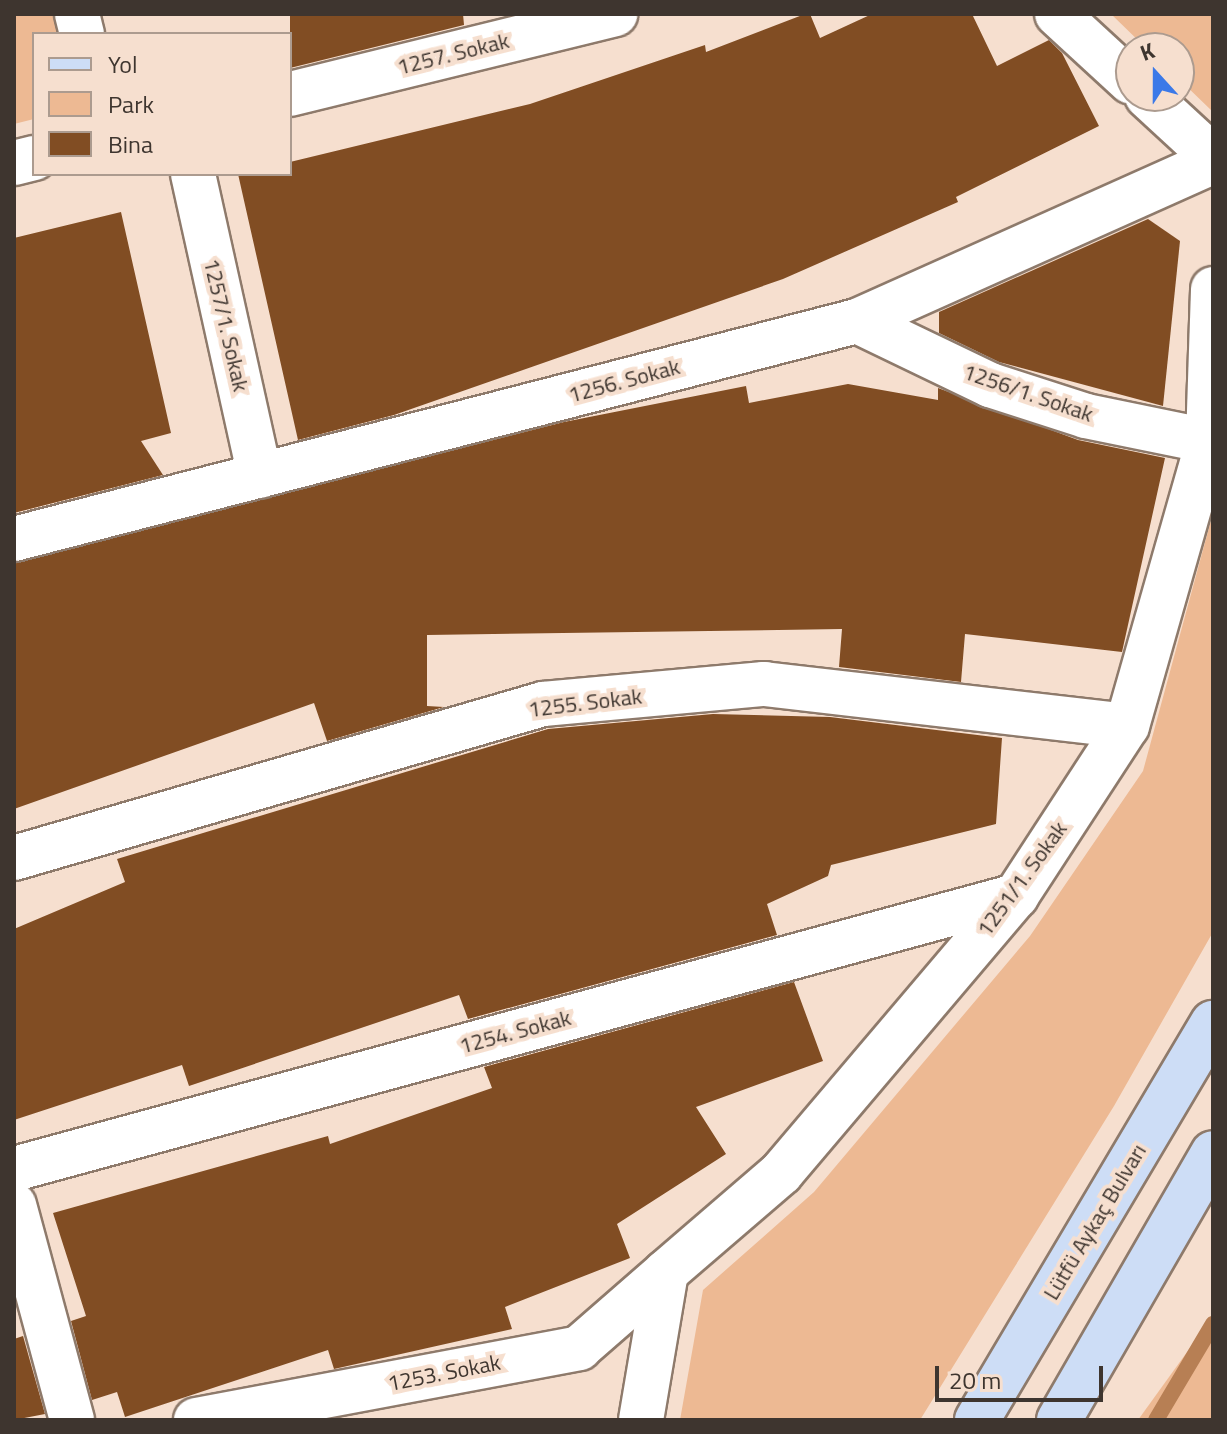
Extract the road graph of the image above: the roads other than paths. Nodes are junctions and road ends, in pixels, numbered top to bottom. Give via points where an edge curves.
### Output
1 (615, 14) edge
2 (1057, 14) edge
3 (1115, 67) edge
4 (292, 94) edge
5 (1164, 112) edge
6 (1213, 160) edge
7 (193, 176) edge
8 (1213, 289) edge
9 (857, 321) junction
10 (1208, 441) junction
11 (260, 476) junction
12 (14, 539) edge
13 (1127, 726) junction
14 (14, 858) edge
15 (1016, 896) junction
16 (1213, 1023) edge
17 (1213, 1153) edge
18 (14, 1169) edge
19 (14, 1205) edge
20 (666, 1272) junction
21 (72, 1420) edge
22 (196, 1420) edge
23 (641, 1420) edge
24 (977, 1420) edge
25 (1059, 1420) edge

1 - 4 street, 1257. Sokak
2 - 3 street
5 - 6 street
6 - 9 street, 1256. Sokak
7 - 11 street, 1257/1. Sokak
8 - 10 street, 1251/1. Sokak
9 - 10 street, 1256/1. Sokak via 990,385 1086,416
9 - 11 street, 1256. Sokak
10 - 13 street, 1251/1. Sokak
11 - 12 street, 1256. Sokak
13 - 14 street, 1255. Sokak via 764,684 543,704
13 - 15 street, 1251/1. Sokak
15 - 18 street, 1254. Sokak
15 - 20 street, 1251/1. Sokak via 781,1173
16 - 24 main road, Lütfü Aykaç Bulvarı
17 - 25 main road
19 - 21 street
20 - 22 street, 1253. Sokak via 579,1348
20 - 23 street

